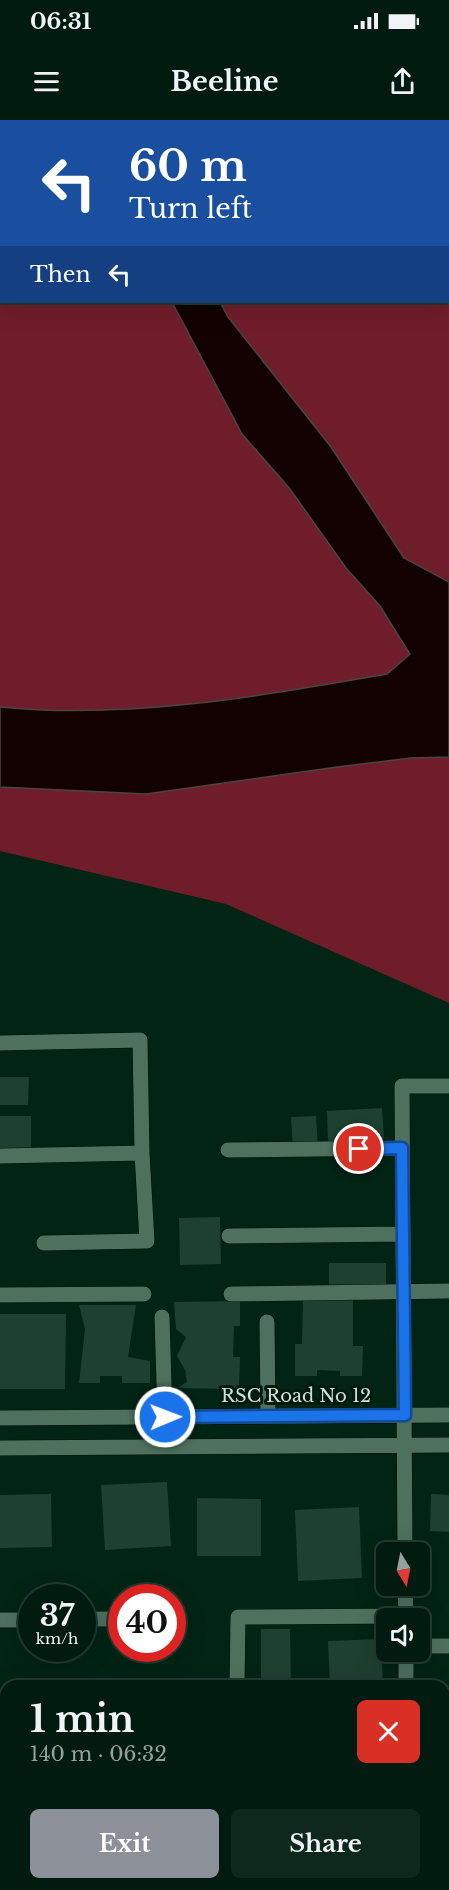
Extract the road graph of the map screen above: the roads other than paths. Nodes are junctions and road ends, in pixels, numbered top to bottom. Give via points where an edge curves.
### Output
1 (0, 1043) edge
2 (449, 1086) edge
3 (402, 1148) junction
4 (228, 1150) dead end
5 (142, 1153) junction
6 (0, 1156) edge
7 (403, 1234) junction
8 (229, 1236) dead end
9 (44, 1243) dead end
10 (449, 1291) edge
11 (404, 1292) junction
12 (144, 1293) dead end
13 (231, 1294) dead end
14 (0, 1295) edge
15 (162, 1317) dead end
16 (267, 1322) dead end
17 (449, 1414) edge
18 (405, 1415) junction
19 (268, 1416) junction
20 (165, 1417) junction
21 (0, 1418) edge
22 (405, 1444) junction
23 (449, 1445) edge
24 (0, 1448) edge
25 (405, 1542) edge
26 (376, 1617) edge
27 (0, 1620) edge
28 (18, 1620) edge
29 (430, 1646) edge
30 (449, 1646) edge
31 (406, 1662) edge
32 (237, 1680) edge
33 (406, 1680) edge

1 - 5 street via 140,1040
2 - 3 street via 402,1086
3 - 4 street
3 - 7 street
5 - 6 street
5 - 9 street via 147,1241
7 - 8 street
7 - 11 street
10 - 11 street
11 - 13 street
11 - 18 street
12 - 14 street
15 - 20 street
16 - 19 street
17 - 18 street, RSC Road No 12
18 - 19 street, RSC Road No 12
18 - 22 street
19 - 20 street, RSC Road No 12
20 - 21 street, RSC Road No 12
22 - 23 street
22 - 24 street
22 - 25 street
26 - 32 street via 238,1617
27 - 28 street
29 - 30 street
31 - 33 street

